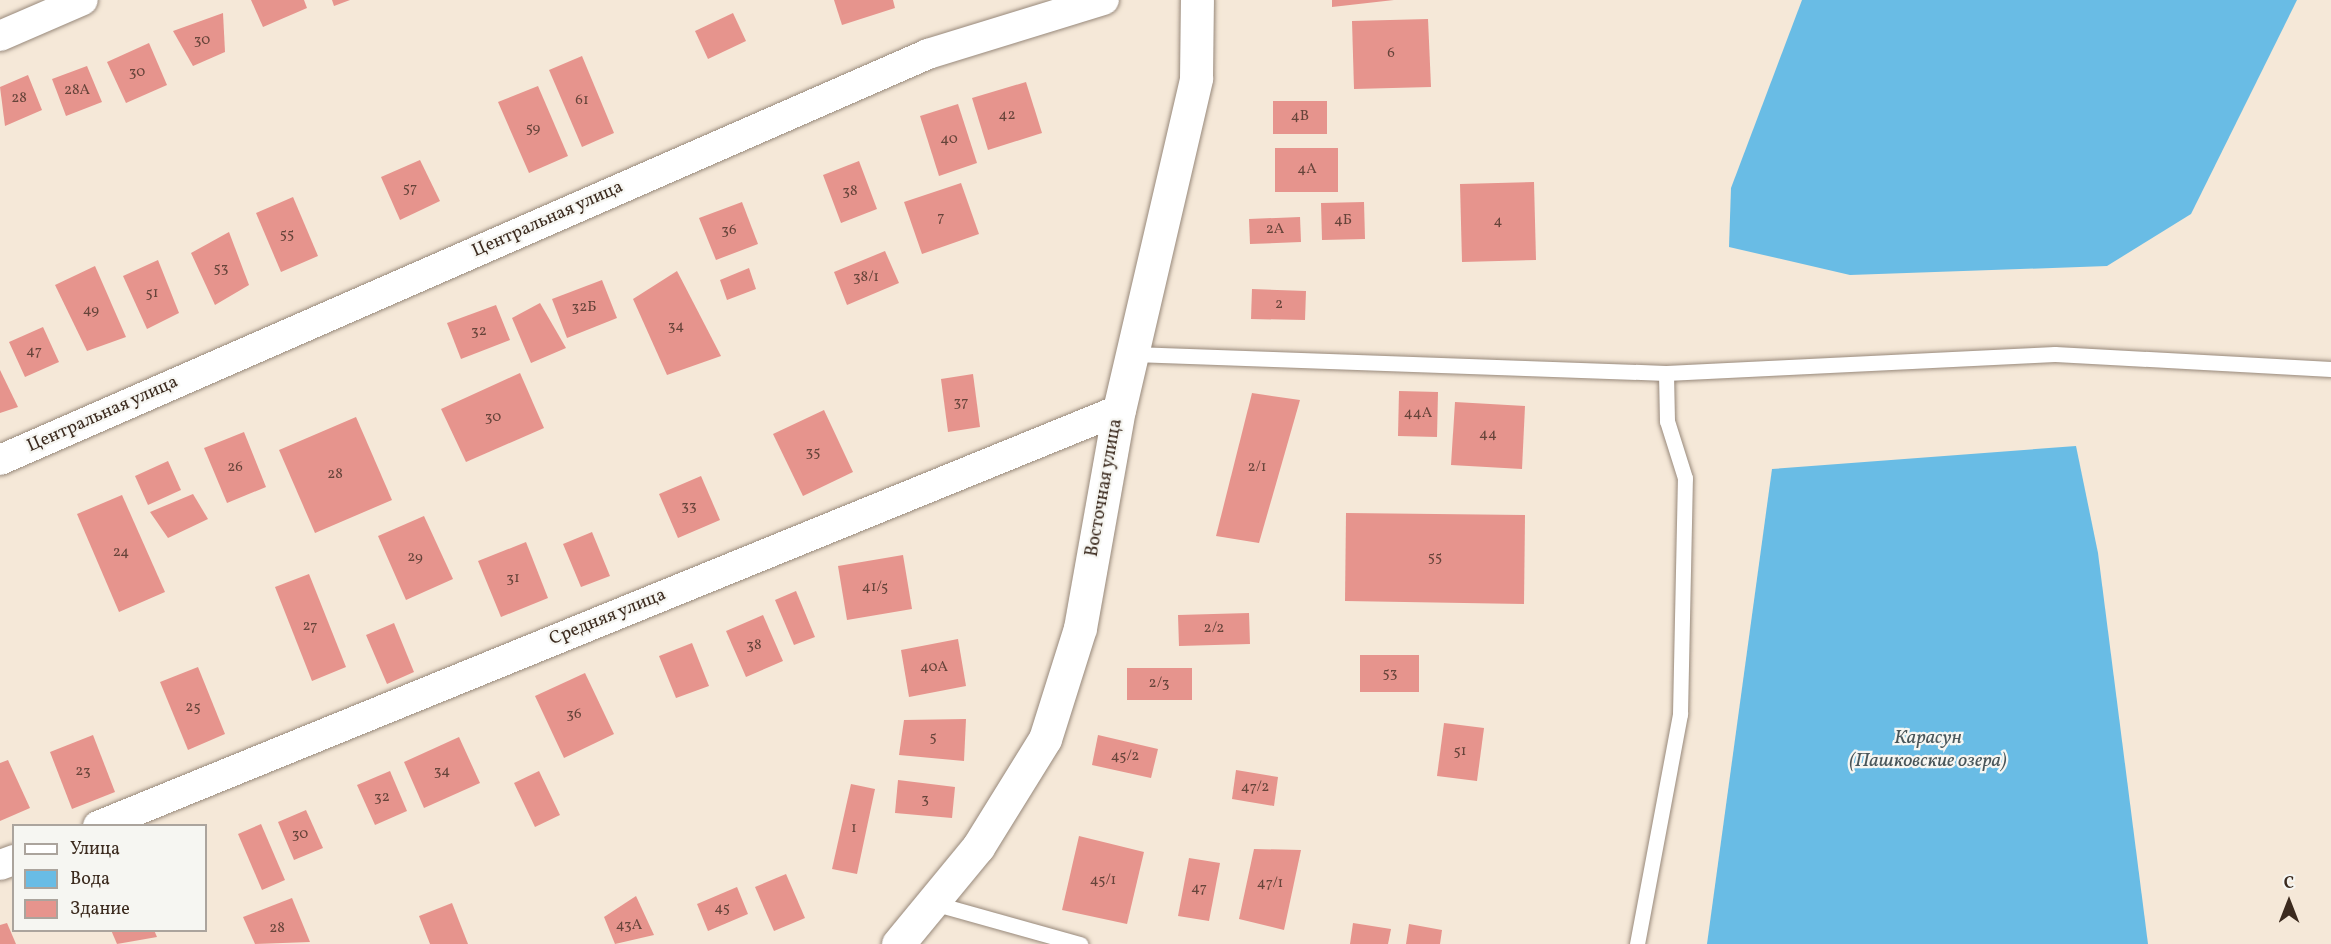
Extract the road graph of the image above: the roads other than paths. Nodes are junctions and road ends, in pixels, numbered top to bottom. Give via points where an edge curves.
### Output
1 (83, 0) edge
2 (1104, 0) edge
3 (1197, 0) edge
4 (0, 36) edge
5 (1133, 354) junction
6 (2331, 369) edge
7 (1666, 373) junction
8 (1119, 410) junction
9 (0, 460) edge
10 (100, 824) edge
11 (933, 903) junction
12 (896, 941) edge
13 (1080, 944) edge
14 (1637, 944) edge

1 - 4 street
2 - 9 street, Центральная улица via 928,54
3 - 5 street, Восточная улица via 1197,78
5 - 7 lane
5 - 8 street, Восточная улица
6 - 7 lane via 2055,354
7 - 14 lane via 1666,421 1685,478 1680,714
8 - 10 street, Средняя улица
8 - 11 street, Восточная улица via 1080,628 1045,739 978,847
11 - 12 street, Восточная улица
11 - 13 lane

